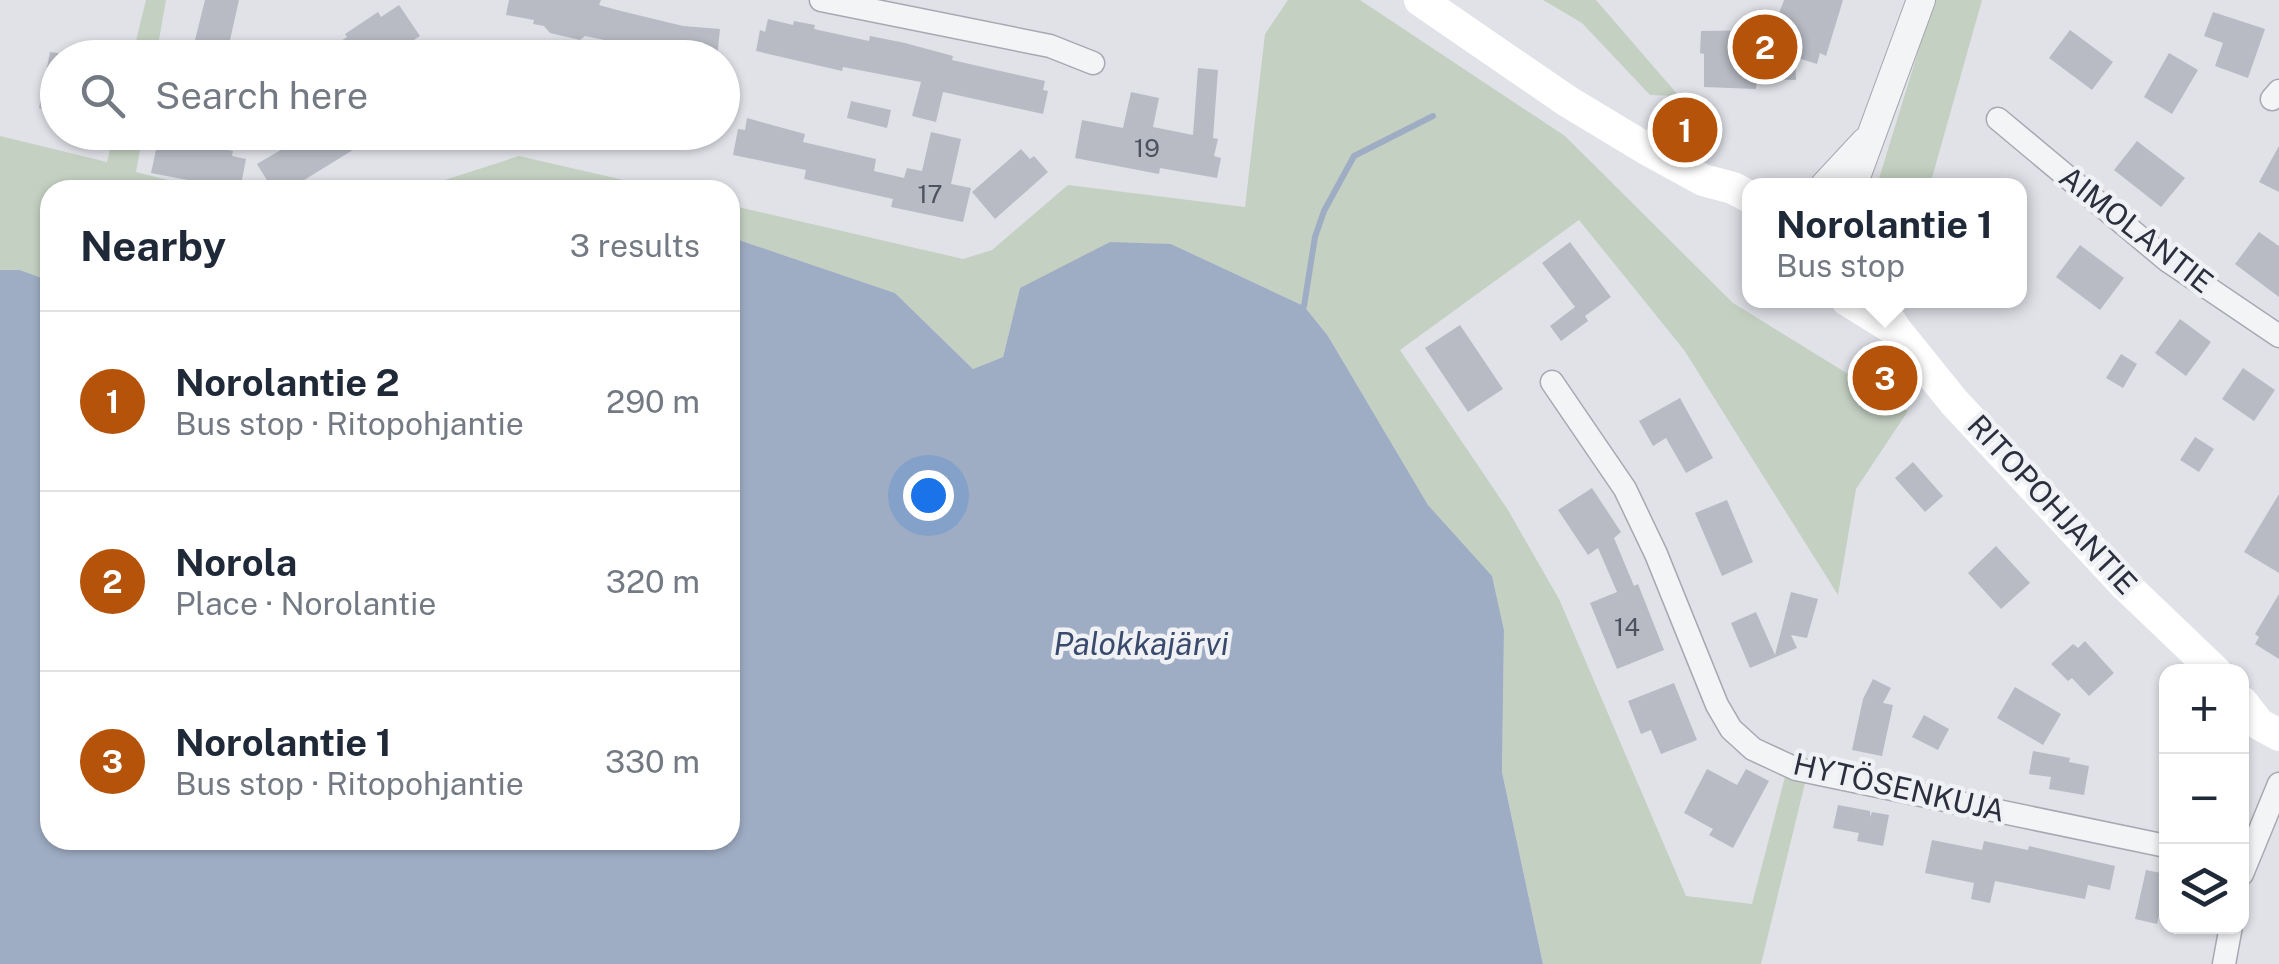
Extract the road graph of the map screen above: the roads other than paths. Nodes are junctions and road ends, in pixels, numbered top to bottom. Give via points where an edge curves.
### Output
1 (821, 0) edge
2 (1420, 0) edge
3 (1921, 0) edge
4 (1094, 64) dead end
5 (1998, 120) dead end
6 (1870, 138) junction
7 (1832, 178) edge
8 (1856, 178) edge
9 (1703, 180) junction
10 (1742, 192) edge
11 (1742, 216) edge
12 (1860, 308) edge
13 (1881, 308) edge
14 (1896, 330) junction
15 (2279, 336) edge
16 (1552, 382) dead end
17 (2208, 664) edge
18 (2249, 697) edge
19 (2249, 712) edge
20 (2279, 721) edge
21 (2279, 734) edge
22 (2279, 784) edge
23 (2159, 845) edge
24 (2249, 850) edge
25 (2230, 934) edge
26 (2224, 964) edge

1 - 4 street via 1050,46
2 - 9 main road via 1567,101
3 - 6 street
5 - 15 street, AIMOLANTIE via 2168,261
6 - 7 street
6 - 8 street
9 - 10 main road
9 - 11 main road
12 - 14 main road, RITOPOHJANTIE
13 - 14 main road, RITOPOHJANTIE
14 - 17 main road, RITOPOHJANTIE via 1954,402
16 - 23 street, HYTÖSENKUJA via 1625,490 1717,706 1754,749 1796,768
18 - 20 main road
19 - 21 main road
22 - 24 street
25 - 26 street

